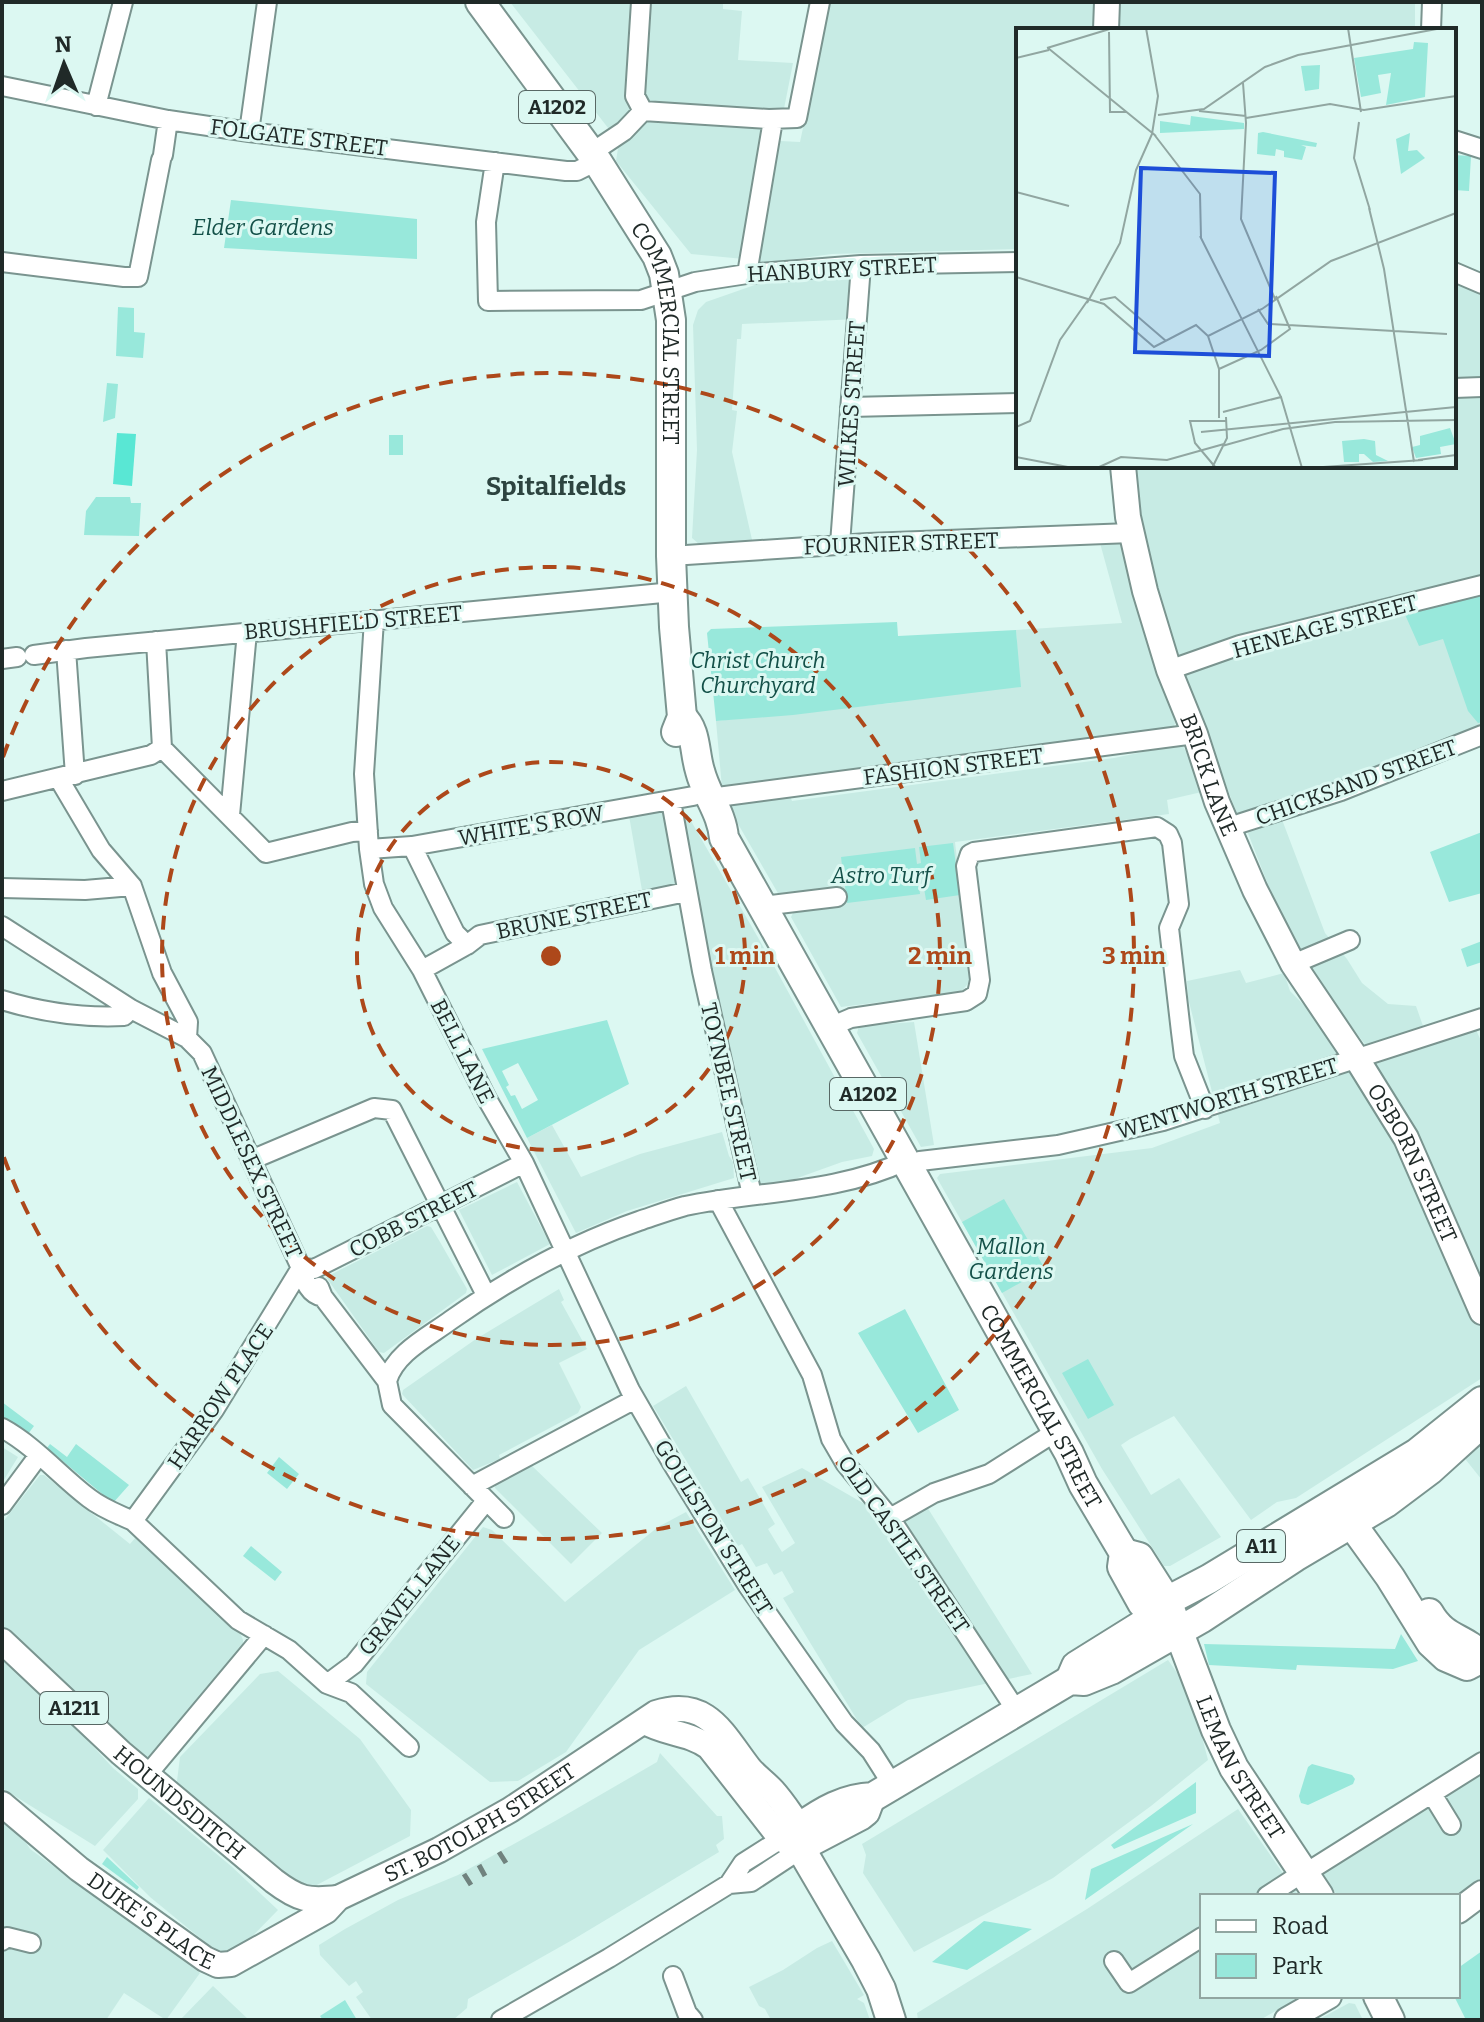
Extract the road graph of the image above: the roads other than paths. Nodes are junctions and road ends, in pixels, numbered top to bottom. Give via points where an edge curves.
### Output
1 (123, 2) edge
2 (267, 2) edge
3 (480, 2) edge
4 (641, 2) edge
5 (820, 2) edge
6 (1107, 2) edge
7 (1432, 2) edge
8 (1106, 28) edge
9 (1431, 28) edge
10 (2, 86) edge
11 (96, 106) junction
12 (643, 111) junction
13 (168, 120) junction
14 (773, 120) junction
15 (249, 132) junction
16 (1456, 141) edge
17 (1482, 149) edge
18 (594, 157) junction
19 (495, 162) junction
20 (2, 262) edge
21 (1016, 262) edge
22 (861, 265) junction
23 (1456, 273) edge
24 (747, 274) junction
25 (1482, 284) edge
26 (668, 293) junction
27 (1482, 387) edge
28 (1456, 388) edge
29 (1016, 403) edge
30 (850, 407) junction
31 (1123, 468) edge
32 (1131, 533) junction
33 (840, 544) junction
34 (671, 556) junction
35 (1482, 585) edge
36 (673, 592) junction
37 (374, 620) junction
38 (247, 632) junction
39 (156, 641) junction
40 (66, 650) junction
41 (17, 657) edge
42 (1169, 670) junction
43 (1195, 734) junction
44 (1482, 735) edge
45 (162, 748) junction
46 (67, 777) junction
47 (2, 791) edge
48 (691, 798) junction
49 (230, 815) junction
50 (1229, 827) junction
51 (368, 840) junction
52 (412, 846) junction
53 (132, 886) junction
54 (2, 888) edge
55 (686, 892) junction
56 (837, 897) dead end
57 (762, 906) junction
58 (2, 926) edge
59 (1350, 940) dead end
60 (467, 945) junction
61 (1293, 964) junction
62 (422, 970) junction
63 (2, 1000) edge
64 (131, 1009) junction
65 (1482, 1018) edge
66 (830, 1027) junction
67 (187, 1038) junction
68 (1357, 1059) junction
69 (1205, 1109) junction
70 (251, 1160) junction
71 (524, 1163) junction
72 (907, 1164) junction
73 (752, 1195) junction
74 (718, 1200) junction
75 (441, 1205) junction
76 (564, 1251) junction
77 (301, 1268) junction
78 (486, 1295) junction
79 (1482, 1312) edge
80 (387, 1381) junction
81 (635, 1399) junction
82 (1482, 1401) edge
83 (1482, 1423) edge
84 (2, 1428) edge
85 (1057, 1431) junction
86 (39, 1455) junction
87 (472, 1486) junction
88 (486, 1501) junction
89 (2, 1505) edge
90 (1349, 1509) junction
91 (504, 1518) dead end
92 (890, 1518) junction
93 (133, 1521) junction
94 (1163, 1614) junction
95 (264, 1635) junction
96 (2, 1641) edge
97 (1482, 1657) edge
98 (1078, 1669) junction
99 (327, 1684) junction
100 (1016, 1710) junction
101 (409, 1747) dead end
102 (1482, 1762) edge
103 (147, 1775) junction
104 (882, 1790) junction
105 (1432, 1794) junction
106 (2, 1804) edge
107 (1451, 1825) dead end
108 (794, 1838) junction
109 (1309, 1881) edge
110 (1482, 1893) edge
111 (1273, 1894) edge
112 (338, 1898) junction
113 (1460, 1910) edge
114 (311, 1919) joint
115 (1200, 1938) edge
116 (2, 1941) edge
117 (31, 1943) dead end
118 (1114, 1961) dead end
119 (673, 1976) dead end
120 (1326, 1998) edge
121 (1379, 1998) edge
122 (501, 2020) edge
123 (693, 2020) edge
124 (891, 2020) edge
125 (1287, 2020) edge
126 (1390, 2020) edge

1 - 11 street
2 - 15 street
3 - 18 highway, COMMERCIAL STREET / A1202
4 - 12 street via 635,96
5 - 14 street via 797,118
6 - 8 main road
7 - 9 street
10 - 11 street, FOLGATE STREET
11 - 13 street, FOLGATE STREET
12 - 14 street
12 - 18 street
13 - 15 street, FOLGATE STREET
13 - 20 street via 138,277
14 - 24 street
15 - 19 street, FOLGATE STREET
16 - 17 street
18 - 19 street, FOLGATE STREET via 577,171
18 - 26 highway, COMMERCIAL STREET / A1202 via 657,256
19 - 26 street, HANBURY STREET via 486,222 488,301 641,300
21 - 22 street, HANBURY STREET
22 - 24 street, HANBURY STREET
22 - 30 street, WILKES STREET
23 - 25 street
24 - 26 street, HANBURY STREET via 695,282
26 - 34 highway, COMMERCIAL STREET / A1202
27 - 28 street
29 - 30 street
30 - 33 street, WILKES STREET
31 - 32 main road, BRICK LANE
32 - 33 street, FOURNIER STREET
32 - 42 main road, BRICK LANE
33 - 34 street, FOURNIER STREET
34 - 36 highway, COMMERCIAL STREET / A1202
35 - 42 street, HENEAGE STREET via 1240,645
36 - 37 street, BRUSHFIELD STREET
36 - 48 highway, COMMERCIAL STREET / A1202 via 682,717 691,726 699,769
37 - 38 street, BRUSHFIELD STREET
37 - 51 street, BELL LANE via 364,774
38 - 39 street, BRUSHFIELD STREET
38 - 49 street
39 - 40 street, BRUSHFIELD STREET
39 - 45 street
40 - 41 street, BRUSHFIELD STREET
40 - 46 street
42 - 43 main road, BRICK LANE
43 - 48 street, FASHION STREET
43 - 50 main road, BRICK LANE
44 - 50 street, CHICKSAND STREET via 1341,791
45 - 46 street
45 - 49 street
46 - 47 street
46 - 53 street via 101,850
48 - 52 street, WHITE'S ROW
48 - 55 street, TOYNBEE STREET
48 - 57 highway, COMMERCIAL STREET / A1202 via 708,827 724,838
49 - 51 street, WHITE'S ROW via 266,853 352,832
50 - 61 main road, BRICK LANE
51 - 52 street, WHITE'S ROW
51 - 62 street, BELL LANE via 383,908
52 - 60 street via 455,933
53 - 54 street
53 - 67 street via 162,973 188,1022
55 - 60 street, BRUNE STREET via 480,935
55 - 73 street, TOYNBEE STREET
56 - 57 street
57 - 66 highway, COMMERCIAL STREET / A1202
58 - 64 street, MIDDLESEX STREET
59 - 61 street
60 - 62 street, BRUNE STREET
61 - 68 main road, BRICK LANE
62 - 71 street, BELL LANE
63 - 64 street via 79,1014 124,1016
64 - 67 street, MIDDLESEX STREET
65 - 68 street, WENTWORTH STREET
66 - 69 street via 851,1018 966,1001 977,994 980,980 966,866 970,854 1157,827 1172,843 1179,904 1169,928 1173,970 1184,1056
66 - 72 highway, COMMERCIAL STREET / A1202
67 - 70 street, MIDDLESEX STREET via 202,1053
68 - 69 street, WENTWORTH STREET
68 - 79 main road, OSBORN STREET via 1406,1138
69 - 72 street, WENTWORTH STREET via 1058,1145
70 - 75 street via 374,1108 392,1110
70 - 77 street, MIDDLESEX STREET
71 - 75 street, COBB STREET
71 - 76 street, BELL LANE
72 - 73 street, WENTWORTH STREET via 838,1182
72 - 85 highway, COMMERCIAL STREET / A1202
73 - 74 street, WENTWORTH STREET
74 - 76 street, WENTWORTH STREET via 681,1207
74 - 92 street, OLD CASTLE STREET via 812,1375 831,1439
75 - 77 street, COBB STREET via 314,1269
75 - 78 street
76 - 78 street, WENTWORTH STREET
76 - 81 street, GOULSTON STREET
77 - 80 street, MIDDLESEX STREET via 316,1280 323,1297
77 - 93 street, HARROW PLACE via 214,1410
78 - 80 street, WENTWORTH STREET via 391,1366
80 - 87 street, MIDDLESEX STREET via 392,1405
81 - 87 street
81 - 104 street, GOULSTON STREET via 748,1586 844,1723 871,1751
82 - 90 highway, A11
83 - 90 highway, A11 via 1430,1470
84 - 86 street
85 - 92 street via 989,1474 945,1488
85 - 94 highway, COMMERCIAL STREET / A1202 via 1124,1553 1139,1557
86 - 89 street
86 - 93 street via 89,1498
87 - 88 street, MIDDLESEX STREET
88 - 91 street, MIDDLESEX STREET
88 - 99 street, GRAVEL LANE via 354,1664
90 - 94 highway, A11 via 1209,1579
90 - 94 highway, A11 via 1295,1557
90 - 97 highway via 1383,1537 1434,1622
92 - 100 street, OLD CASTLE STREET
93 - 95 street via 238,1620
94 - 98 highway via 1095,1638
94 - 98 highway, A11 via 1111,1670 1084,1681
94 - 109 highway, LEMAN STREET / A1202 via 1227,1756
95 - 99 street
95 - 103 street
96 - 103 main road, HOUNDSDITCH / A1211
98 - 100 highway, A11
99 - 101 street via 351,1693
100 - 104 highway, A11
102 - 105 street
103 - 112 main road, HOUNDSDITCH / A1211 via 296,1897
104 - 108 highway, A11 via 823,1811
105 - 107 street
105 - 109 street
106 - 114 main road, DUKE'S PLACE via 79,1869 218,1965 237,1961
108 - 112 main road, ST. BOTOLPH STREET via 775,1794 723,1731 687,1710 672,1709 656,1713 510,1810
108 - 122 street via 751,1882 729,1884
108 - 124 highway via 851,1930
109 - 111 street
110 - 113 main road
112 - 114 main road, ST. BOTOLPH STREET
115 - 118 street via 1129,1983
116 - 117 street via 7,1937
119 - 123 street
120 - 125 main road
121 - 126 highway

